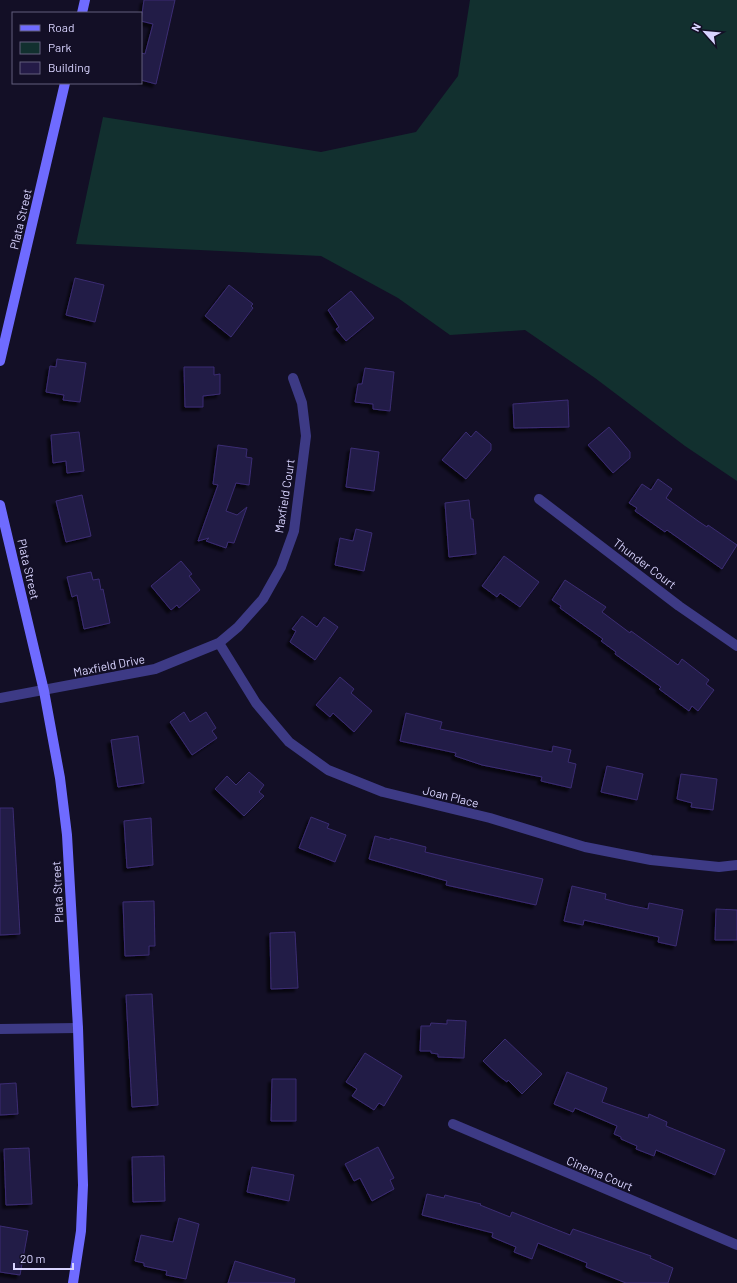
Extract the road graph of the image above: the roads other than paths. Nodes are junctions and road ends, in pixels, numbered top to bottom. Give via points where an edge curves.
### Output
1 (85, 0) edge
2 (82, 12) edge
3 (65, 84) edge
4 (0, 361) edge
5 (293, 378) dead end
6 (539, 499) dead end
7 (0, 505) edge
8 (218, 643) junction
9 (737, 646) edge
10 (44, 691) junction
11 (0, 698) edge
12 (737, 865) edge
13 (78, 1028) junction
14 (0, 1030) edge
15 (453, 1124) dead end
16 (737, 1245) edge
17 (73, 1283) edge

1 - 2 street
3 - 4 street, Plata Street
5 - 8 street, Maxfield Court via 302,403 306,436 294,531 281,567 263,599 238,627
6 - 9 street, Thunder Court
7 - 10 street, Plata Street
8 - 10 street, Maxfield Drive via 155,669
8 - 12 street, Joan Place via 261,709 289,742 328,770 383,792 490,818 585,847 651,860 719,866
10 - 11 street, Maxfield Drive
10 - 13 street, Plata Street via 60,778 67,835
13 - 14 street
13 - 17 street, Plata Street via 83,1185 81,1231
15 - 16 street, Cinema Court

